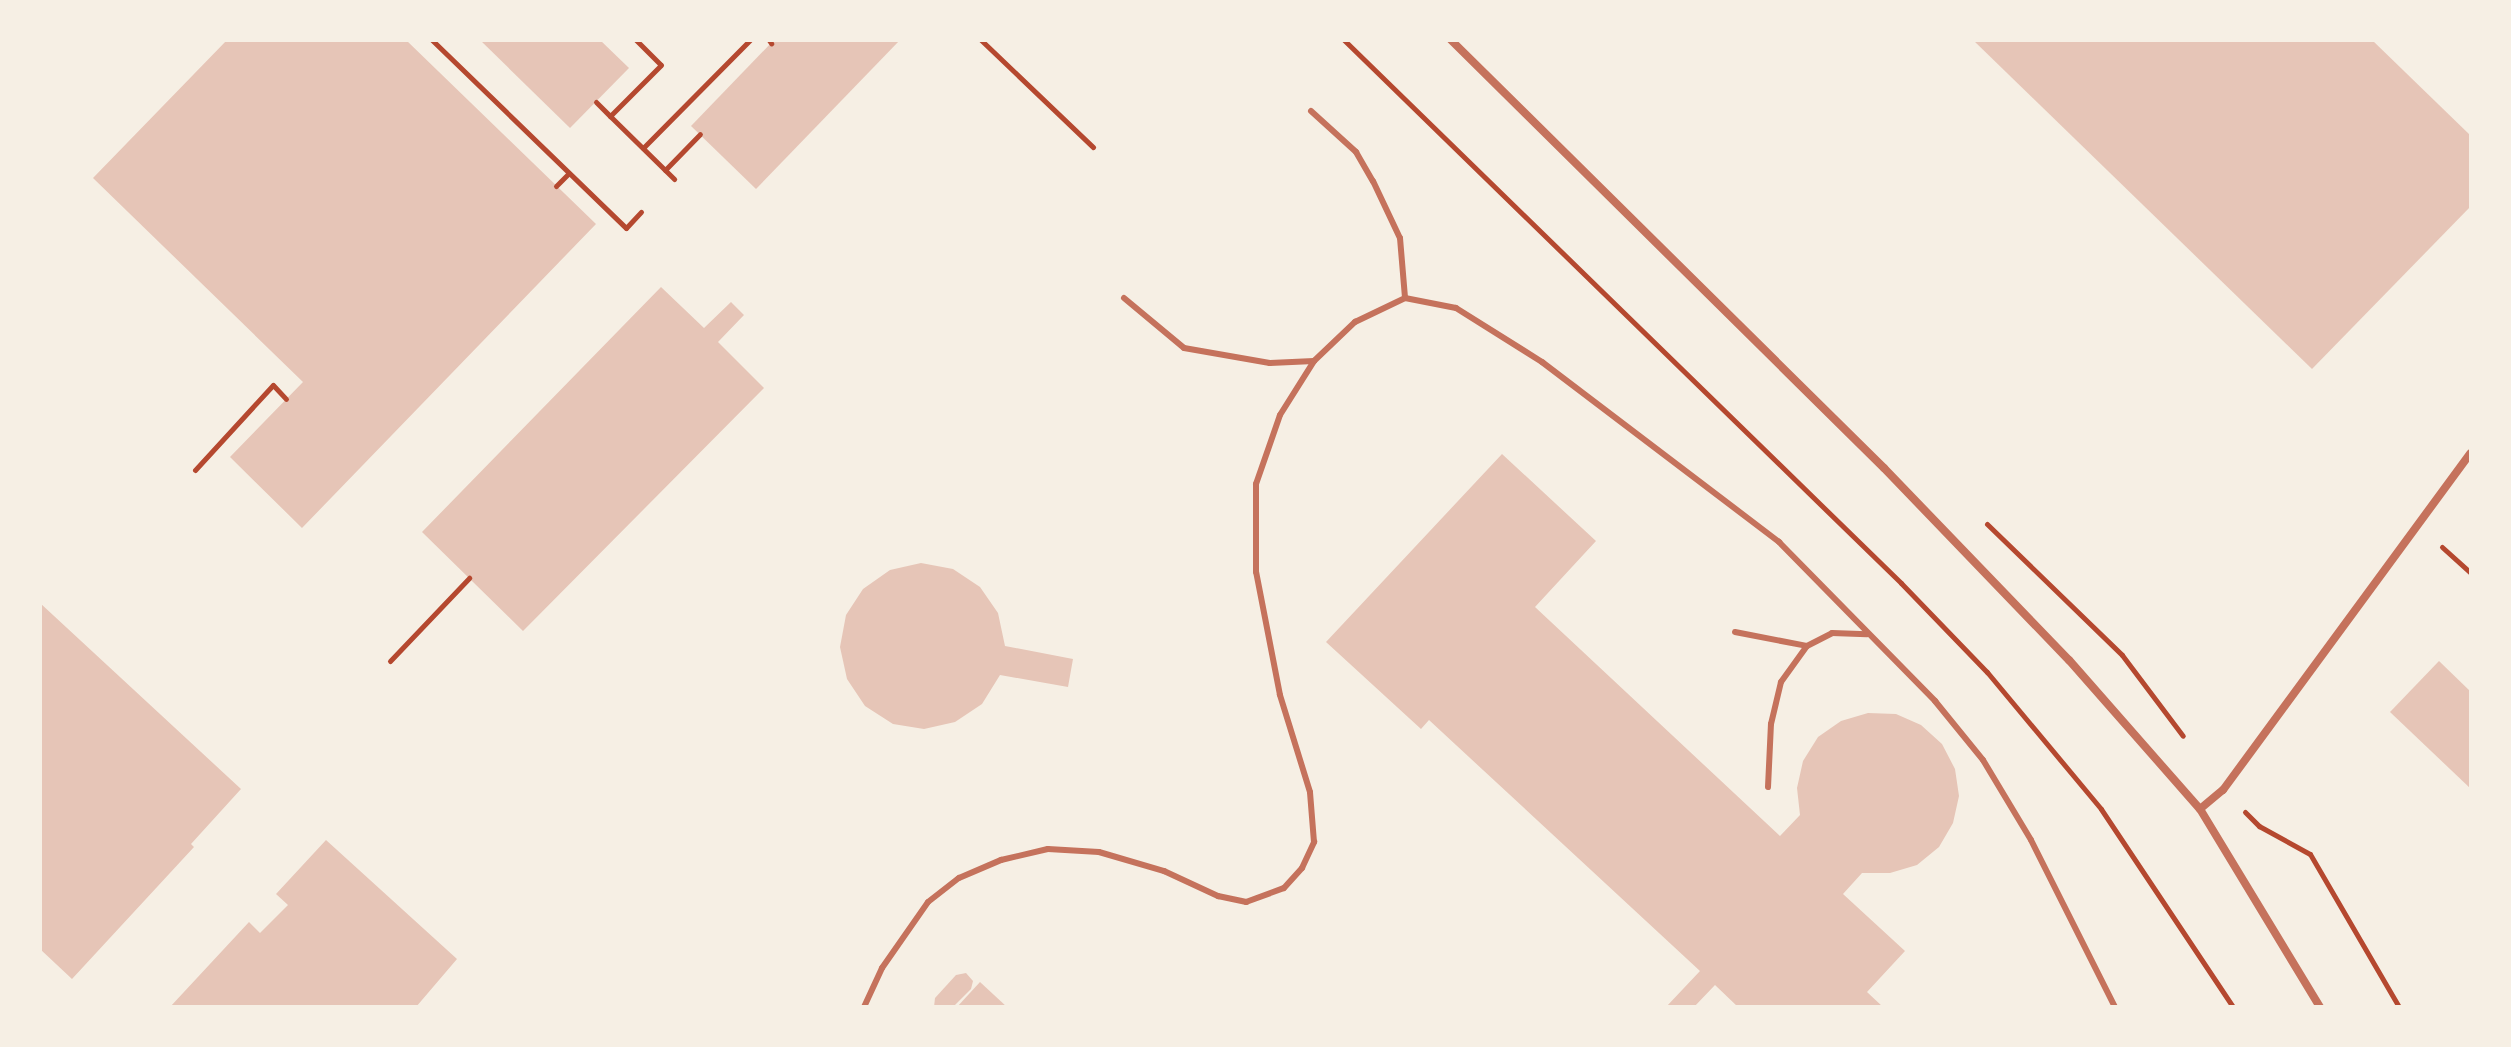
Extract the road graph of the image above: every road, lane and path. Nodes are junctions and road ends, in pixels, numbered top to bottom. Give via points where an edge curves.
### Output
1 (432, 40) edge
2 (636, 40) edge
3 (750, 40) edge
4 (981, 40) edge
5 (1344, 40) edge
6 (1451, 40) edge
7 (596, 102) dead end
8 (1311, 111) dead end
9 (610, 116) junction
10 (700, 134) dead end
11 (1093, 147) dead end
12 (643, 148) junction
13 (665, 170) junction
14 (569, 173) junction
15 (674, 179) dead end
16 (556, 186) dead end
17 (641, 212) dead end
18 (1124, 298) dead end
19 (1405, 298) junction
20 (1314, 361) junction
21 (286, 399) dead end
22 (2471, 453) edge
23 (195, 470) dead end
24 (2419, 526) junction
25 (2471, 573) edge
26 (469, 578) dead end
27 (1735, 632) dead end
28 (1867, 634) junction
29 (1807, 646) junction
30 (390, 661) dead end
31 (1768, 787) dead end
32 (2200, 809) junction
33 (864, 1007) edge
34 (2115, 1007) edge
35 (2233, 1007) edge
36 (2320, 1007) edge

1 - 14 path
2 - 9 path via 661,65
3 - 12 path
4 - 11 path
5 - 35 path via 1987,672 2101,809
6 - 32 street via 1895,479 2069,660
7 - 9 path
8 - 19 lane via 1356,152 1373,181 1400,238
9 - 12 path
10 - 13 path
12 - 13 path
13 - 15 path
14 - 16 path
14 - 17 path via 626,228
18 - 20 lane via 1184,348 1270,363
19 - 20 lane via 1355,322
19 - 28 lane via 1456,308 1542,362 1779,542
20 - 33 lane via 1280,415 1256,484 1256,572 1280,695 1310,792 1314,842 1302,868 1284,888 1246,902 1099,852 1048,849 1001,860 959,878 928,902 882,968
21 - 23 path via 273,385
22 - 24 street
24 - 25 path
24 - 32 street via 2223,790
26 - 30 path
27 - 29 lane
28 - 29 lane via 1832,633
28 - 34 lane via 1935,701 1983,760 2031,840
29 - 31 lane via 1774,698
32 - 36 street

